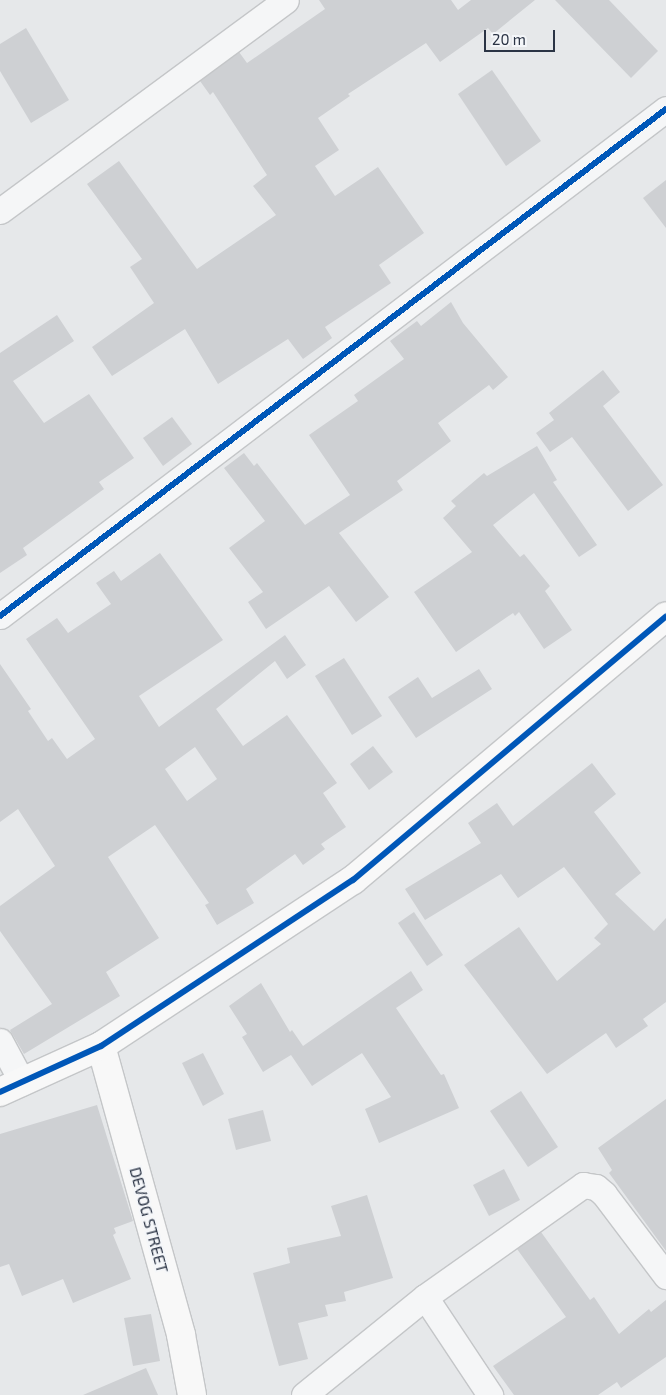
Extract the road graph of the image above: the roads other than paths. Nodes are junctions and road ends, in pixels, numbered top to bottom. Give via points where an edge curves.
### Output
1 (286, 0) edge
2 (666, 109) edge
3 (0, 211) edge
4 (0, 616) edge
5 (666, 616) edge
6 (0, 1042) edge
7 (101, 1046) junction
8 (11, 1087) edge
9 (666, 1276) edge
10 (425, 1297) junction
11 (192, 1395) edge
12 (304, 1395) edge
13 (490, 1395) edge

1 - 3 street
2 - 4 street
5 - 7 street via 353,880
6 - 8 street
7 - 8 street
7 - 11 street, DEVOG STREET via 181,1335
9 - 10 street via 604,1194 596,1187 583,1185
10 - 12 street
10 - 13 street

